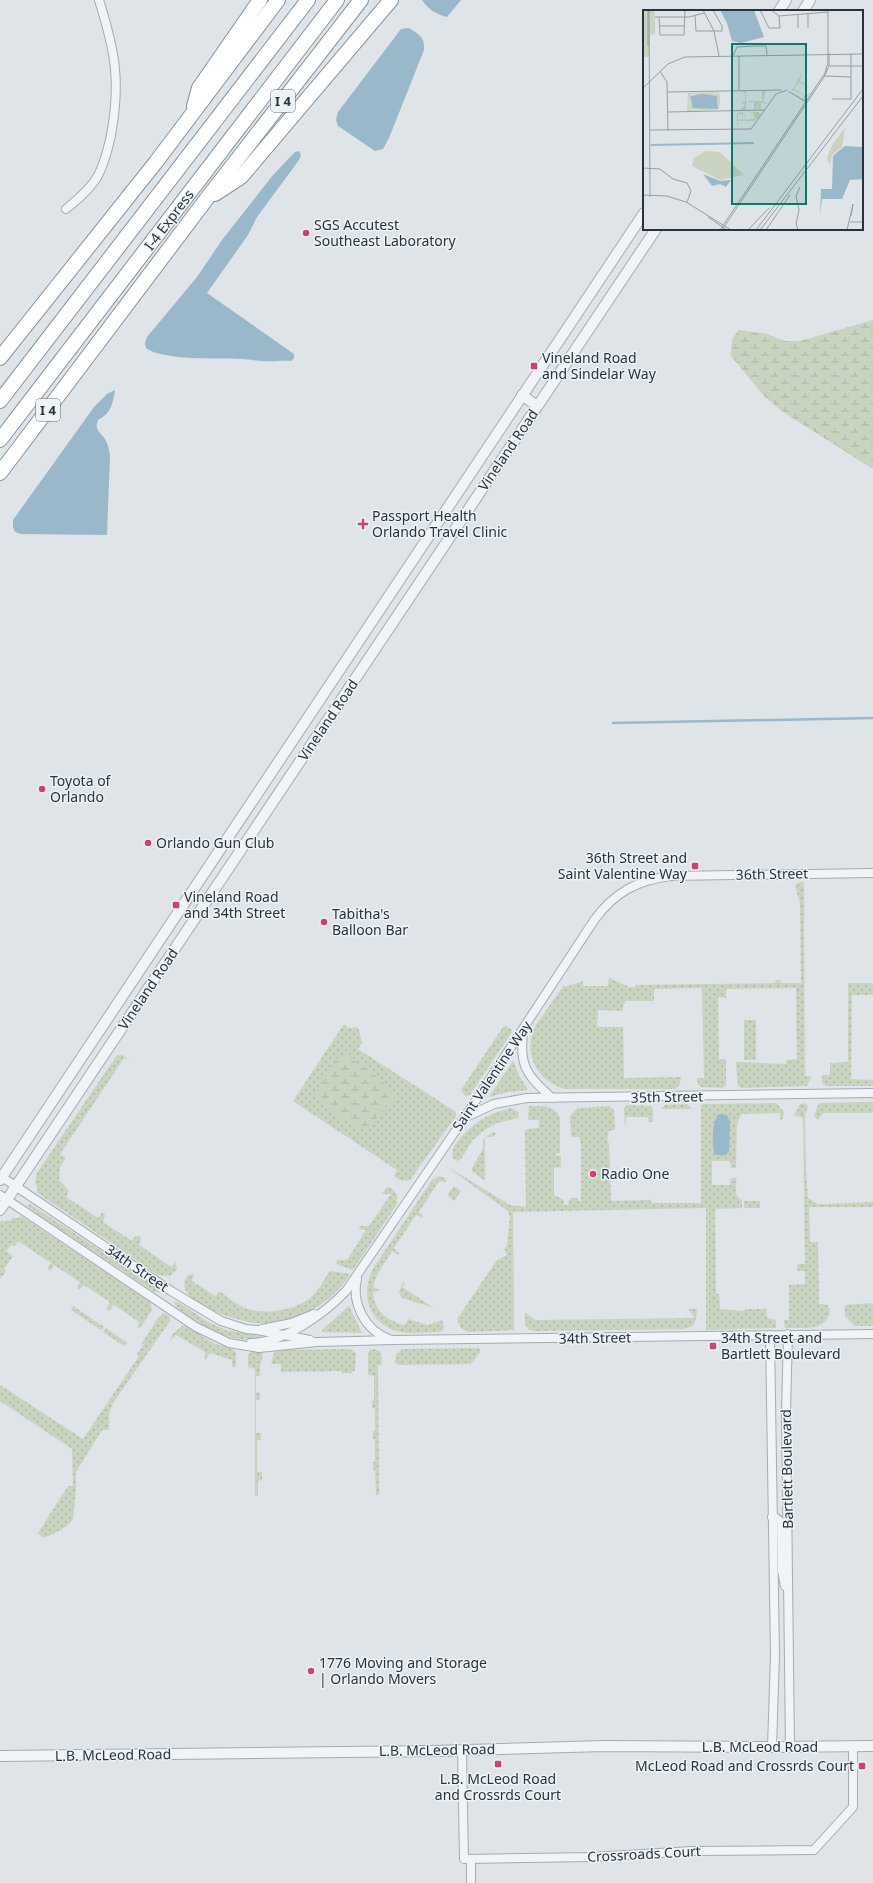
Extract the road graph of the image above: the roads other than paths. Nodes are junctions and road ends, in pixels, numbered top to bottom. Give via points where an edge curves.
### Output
1 (99, 0) edge
2 (260, 0) edge
3 (278, 0) edge
4 (308, 0) edge
5 (337, 0) edge
6 (361, 0) edge
7 (391, 0) edge
8 (786, 0) edge
9 (810, 0) edge
10 (780, 10) edge
11 (804, 10) edge
12 (192, 115) junction
13 (205, 201) junction
14 (66, 209) dead end
15 (643, 214) edge
16 (655, 230) edge
17 (0, 358) edge
18 (522, 395) junction
19 (0, 401) edge
20 (537, 406) junction
21 (0, 440) edge
22 (0, 473) edge
23 (421, 546) junction
24 (436, 557) junction
25 (240, 819) junction
26 (256, 827) junction
27 (873, 873) edge
28 (670, 876) joint
29 (158, 943) junction
30 (172, 952) junction
31 (100, 1029) junction
32 (523, 1030) junction
33 (115, 1038) junction
34 (873, 1093) edge
35 (552, 1098) junction
36 (465, 1117) junction
37 (1, 1178) edge
38 (16, 1186) junction
39 (4, 1197) edge
40 (0, 1210) edge
41 (358, 1276) junction
42 (334, 1303) junction
43 (312, 1320) joint
44 (257, 1330) junction
45 (283, 1334) junction
46 (788, 1334) junction
47 (873, 1334) edge
48 (770, 1335) junction
49 (219, 1339) junction
50 (393, 1340) junction
51 (317, 1342) junction
52 (772, 1517) junction
53 (789, 1603) junction
54 (853, 1746) junction
55 (873, 1746) edge
56 (772, 1747) junction
57 (790, 1747) junction
58 (462, 1750) junction
59 (0, 1756) edge
60 (471, 1859) junction
61 (471, 1883) edge

1 - 14 street via 111,39 115,64 117,92 113,122 108,151 97,178 84,194
2 - 12 highway via 200,88
3 - 12 highway
4 - 19 highway, I-4 Express
5 - 21 highway, I-4 Express
6 - 13 highway, I 4
7 - 13 highway via 241,177
8 - 10 street
9 - 11 street
12 - 17 highway
13 - 22 highway, I 4
15 - 18 street, Vineland Road
16 - 20 street, Vineland Road
18 - 20 street
18 - 23 street, Vineland Road
20 - 24 street, Vineland Road
23 - 24 street
23 - 25 street, Vineland Road
24 - 26 street, Vineland Road
25 - 26 street
25 - 29 street, Vineland Road
26 - 30 street, Vineland Road
27 - 28 street, 36th Street
28 - 32 street, Saint Valentine Way via 657,877 633,885 624,889 610,902 596,919
29 - 30 street
29 - 31 street, Vineland Road
30 - 33 street, Vineland Road
31 - 33 street
31 - 37 street, Vineland Road
32 - 35 street via 523,1061 535,1082
32 - 36 street, Saint Valentine Way
33 - 38 street, Vineland Road
34 - 35 street, 35th Street
35 - 36 street, 35th Street via 510,1100
36 - 41 street, Saint Valentine Way
37 - 38 street, 34th Street
38 - 39 street, Vineland Road
38 - 44 street, 34th Street via 201,1311 235,1327
39 - 40 street, Vineland Road
39 - 49 street, 34th Street via 186,1320
41 - 42 street, Saint Valentine Way
41 - 50 street via 355,1289 360,1312 375,1332
42 - 43 street, Saint Valentine Way
42 - 44 street, Saint Valentine Way via 292,1323
43 - 45 street, 34th Street
44 - 45 street, 34th Street
45 - 49 street, 34th Street via 257,1343
45 - 51 street, 34th Street
46 - 47 street, 34th Street
46 - 48 street, 34th Street
46 - 53 street, Bartlett Boulevard via 786,1411
48 - 50 street, 34th Street
48 - 52 street, Bartlett Boulevard
49 - 51 street, 34th Street via 259,1348
50 - 51 street, 34th Street
52 - 53 street, Bartlett Boulevard via 781,1522 782,1571
52 - 56 street, Bartlett Boulevard via 775,1656
53 - 57 street, Bartlett Boulevard
54 - 55 street, L.B. McLeod Road
54 - 57 street, L.B. McLeod Road
54 - 60 street, Crossroads Court via 853,1807 814,1850 692,1851 592,1857
56 - 57 street, L.B. McLeod Road
56 - 58 street, L.B. McLeod Road via 611,1746
58 - 59 street, L.B. McLeod Road
58 - 60 street via 464,1859
60 - 61 street

